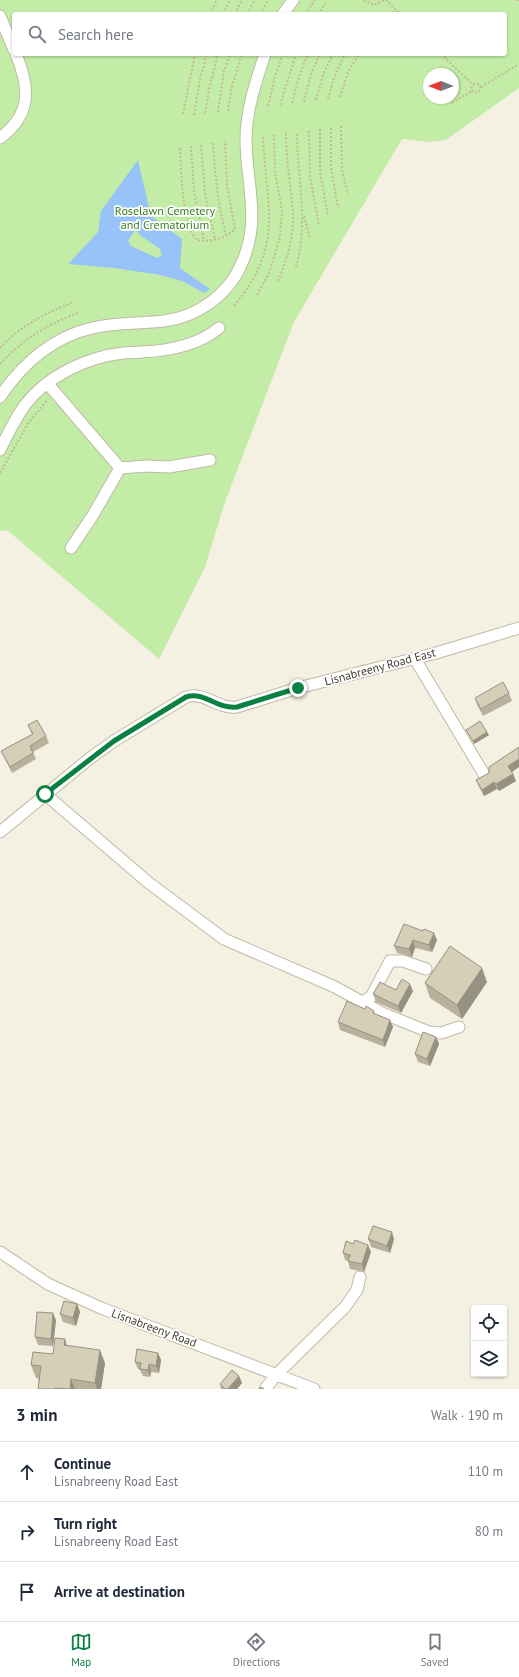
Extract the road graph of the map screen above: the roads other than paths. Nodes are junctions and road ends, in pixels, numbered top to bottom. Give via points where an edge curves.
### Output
1 (293, 0) edge
2 (284, 12) edge
3 (0, 16) edge
4 (12, 45) edge
5 (17, 56) edge
6 (264, 56) edge
7 (0, 138) edge
8 (219, 328) dead end
9 (51, 387) junction
10 (0, 397) edge
11 (0, 450) edge
12 (210, 460) dead end
13 (120, 468) junction
14 (71, 548) dead end
15 (519, 628) edge
16 (415, 658) junction
17 (485, 776) edge
18 (45, 794) junction
19 (0, 832) edge
20 (426, 969) dead end
21 (364, 1002) junction
22 (460, 1027) dead end
23 (0, 1252) edge
24 (360, 1277) dead end
25 (277, 1374) junction
26 (265, 1389) edge
27 (314, 1389) edge

1 - 2 street
3 - 4 street
5 - 7 street via 24,76 27,97 21,114 12,128
6 - 10 street via 250,108 246,139 253,211 251,234 241,266 230,284 218,297 182,318 115,324 91,328 67,337 46,348 31,360
8 - 9 street via 176,348 154,352 123,352 77,365
9 - 11 street via 26,404 9,430
9 - 13 street
12 - 13 street via 169,467
13 - 14 street via 94,515
15 - 16 street, Lisnabreeny Road East
16 - 17 street
16 - 18 street, Lisnabreeny Road East via 298,688 237,707 219,706 199,695 186,697 114,741
18 - 19 street, Lisnabreeny Road East
18 - 21 street via 148,883 224,939 336,986
20 - 21 street via 402,961 390,961 370,997
21 - 22 street via 382,1013 430,1032 441,1033
23 - 25 street, Lisnabreeny Road via 48,1284 101,1308
24 - 25 street via 357,1290 345,1307
25 - 26 street
25 - 27 street, Lisnabreeny Road

